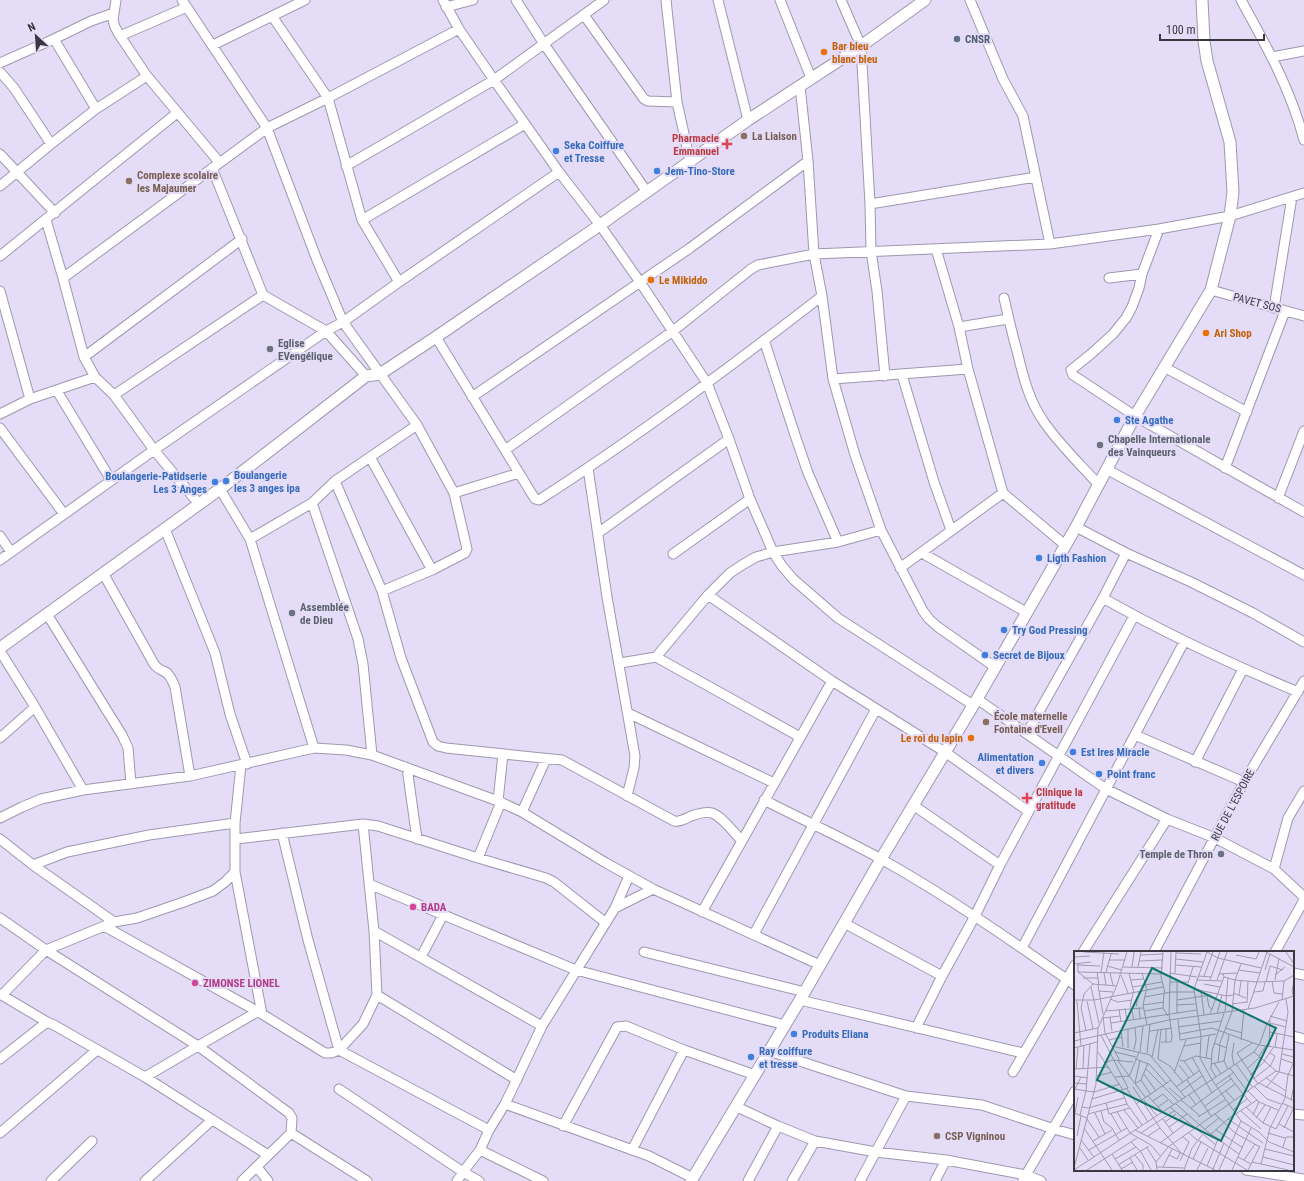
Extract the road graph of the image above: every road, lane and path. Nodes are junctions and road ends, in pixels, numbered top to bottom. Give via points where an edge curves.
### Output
1 (116, 0) edge
2 (305, 0) edge
3 (473, 0) edge
4 (516, 0) edge
5 (604, 0) edge
6 (666, 0) edge
7 (718, 0) edge
8 (780, 0) edge
9 (841, 0) edge
10 (925, 0) edge
11 (970, 0) edge
12 (1202, 0) edge
13 (1241, 0) edge
14 (185, 3) edge
15 (444, 3) edge
16 (114, 13) junction
17 (584, 15) junction
18 (272, 16) junction
19 (459, 29) junction
20 (120, 36) junction
21 (54, 40) junction
22 (544, 44) junction
23 (213, 45) junction
24 (861, 46) junction
25 (1304, 51) edge
26 (1272, 57) junction
27 (0, 63) edge
28 (0, 72) edge
29 (147, 76) junction
30 (811, 78) junction
31 (494, 80) junction
32 (800, 86) junction
33 (328, 98) junction
34 (677, 102) junction
35 (96, 109) junction
36 (177, 113) junction
37 (748, 120) junction
38 (525, 124) junction
39 (267, 128) junction
40 (1304, 140) edge
41 (51, 144) junction
42 (0, 154) edge
43 (690, 161) junction
44 (808, 161) junction
45 (216, 165) junction
46 (346, 166) junction
47 (559, 172) junction
48 (17, 173) junction
49 (1036, 177) junction
50 (0, 186) edge
51 (647, 192) junction
52 (1304, 193) edge
53 (1292, 197) junction
54 (870, 204) junction
55 (55, 212) junction
56 (1230, 216) junction
57 (46, 220) junction
58 (362, 220) junction
59 (600, 225) junction
60 (1159, 229) junction
61 (242, 239) junction
62 (1050, 244) junction
63 (936, 248) junction
64 (871, 251) junction
65 (814, 254) junction
66 (0, 256) edge
67 (1142, 274) junction
68 (63, 278) junction
69 (1110, 278) dead end
70 (399, 282) junction
71 (640, 282) junction
72 (1211, 290) junction
73 (0, 291) edge
74 (263, 295) junction
75 (822, 296) junction
76 (1004, 298) dead end
77 (1274, 308) junction
78 (1285, 311) junction
79 (1304, 316) edge
80 (1008, 318) junction
81 (343, 322) junction
82 (959, 327) junction
83 (326, 331) junction
84 (673, 331) junction
85 (436, 337) junction
86 (764, 340) junction
87 (84, 357) junction
88 (1164, 366) junction
89 (968, 369) junction
90 (380, 374) junction
91 (902, 375) junction
92 (366, 376) junction
93 (885, 376) junction
94 (96, 377) junction
95 (833, 379) junction
96 (707, 383) junction
97 (57, 390) junction
98 (114, 395) junction
99 (472, 397) junction
100 (30, 399) junction
101 (1247, 412) junction
102 (0, 414) edge
103 (1135, 416) junction
104 (417, 425) junction
105 (0, 428) edge
106 (1304, 431) edge
107 (730, 439) junction
108 (154, 450) junction
109 (505, 450) junction
110 (370, 457) junction
111 (588, 468) junction
112 (1225, 468) junction
113 (1106, 469) junction
114 (519, 472) junction
115 (111, 480) junction
116 (335, 481) junction
117 (1098, 484) junction
118 (220, 489) junction
119 (454, 493) junction
120 (1003, 493) junction
121 (1278, 498) junction
122 (750, 499) junction
123 (312, 503) junction
124 (199, 504) junction
125 (1304, 512) edge
126 (64, 514) junction
127 (1076, 527) junction
128 (165, 529) junction
129 (881, 530) junction
130 (951, 530) junction
131 (598, 533) junction
132 (0, 536) edge
133 (250, 539) junction
134 (838, 542) junction
135 (1065, 545) junction
136 (11, 552) junction
137 (773, 552) junction
138 (922, 553) junction
139 (1126, 553) junction
140 (673, 554) dead end
141 (0, 560) edge
142 (900, 568) junction
143 (432, 570) junction
144 (103, 573) junction
145 (1304, 575) edge
146 (382, 591) junction
147 (708, 595) junction
148 (1103, 598) junction
149 (1026, 612) junction
150 (47, 614) junction
151 (1134, 616) junction
152 (1184, 642) junction
153 (1304, 642) edge
154 (0, 650) edge
155 (656, 657) junction
156 (620, 663) junction
157 (995, 666) junction
158 (1243, 669) junction
159 (832, 681) junction
160 (1304, 681) edge
161 (1296, 695) junction
162 (1304, 701) edge
163 (975, 702) junction
164 (35, 707) junction
165 (876, 709) junction
166 (628, 713) junction
167 (1027, 733) junction
168 (1135, 735) junction
169 (800, 737) junction
170 (0, 738) edge
171 (314, 748) junction
172 (945, 752) junction
173 (503, 754) junction
174 (372, 755) junction
175 (1058, 755) junction
176 (546, 759) junction
177 (1195, 762) junction
178 (244, 764) junction
179 (407, 768) junction
180 (190, 776) junction
181 (1244, 782) junction
182 (774, 783) junction
183 (131, 784) junction
184 (1106, 789) junction
185 (83, 790) junction
186 (1304, 791) edge
187 (627, 796) junction
188 (764, 800) junction
189 (500, 801) junction
190 (913, 805) junction
191 (1028, 811) junction
192 (522, 812) junction
193 (0, 818) edge
194 (1167, 819) junction
195 (235, 823) junction
196 (363, 824) junction
197 (814, 825) junction
198 (282, 833) junction
199 (1215, 838) junction
200 (0, 839) edge
201 (236, 839) junction
202 (417, 839) junction
203 (742, 841) junction
204 (478, 858) junction
205 (881, 859) junction
206 (33, 864) junction
207 (1000, 865) junction
208 (1274, 869) junction
209 (235, 872) junction
210 (628, 876) junction
211 (370, 884) junction
212 (653, 889) junction
213 (1304, 899) edge
214 (615, 908) junction
215 (702, 912) junction
216 (443, 915) junction
217 (975, 916) junction
218 (0, 918) edge
219 (114, 922) junction
220 (606, 923) junction
221 (844, 923) junction
222 (104, 926) junction
223 (374, 931) junction
224 (754, 934) junction
225 (1022, 948) junction
226 (46, 950) junction
227 (1084, 951) edge
228 (1155, 951) edge
229 (1277, 951) edge
230 (644, 952) dead end
231 (421, 957) junction
232 (820, 965) junction
233 (1074, 967) edge
234 (576, 970) junction
235 (1294, 973) edge
236 (1304, 975) edge
237 (942, 976) junction
238 (1066, 979) junction
239 (1074, 984) edge
240 (1, 994) edge
241 (377, 995) junction
242 (803, 996) junction
243 (260, 1013) junction
244 (47, 1022) junction
245 (785, 1024) junction
246 (542, 1026) junction
247 (916, 1028) junction
248 (1294, 1036) edge
249 (1304, 1038) edge
250 (198, 1046) junction
251 (97, 1050) junction
252 (338, 1050) junction
253 (684, 1050) junction
254 (770, 1051) junction
255 (1023, 1053) junction
256 (0, 1059) edge
257 (1013, 1072) dead end
258 (755, 1075) junction
259 (145, 1077) junction
260 (517, 1080) junction
261 (339, 1089) dead end
262 (1074, 1094) edge
263 (906, 1096) junction
264 (505, 1104) junction
265 (737, 1107) junction
266 (1294, 1114) edge
267 (1304, 1115) edge
268 (212, 1120) junction
269 (563, 1126) junction
270 (778, 1126) junction
271 (1054, 1129) junction
272 (489, 1130) junction
273 (0, 1133) edge
274 (291, 1133) junction
275 (1074, 1135) edge
276 (92, 1141) dead end
277 (815, 1141) junction
278 (480, 1150) junction
279 (632, 1150) junction
280 (876, 1152) junction
281 (268, 1155) junction
282 (946, 1160) junction
283 (257, 1167) junction
284 (1250, 1171) edge
285 (463, 1172) junction
286 (1271, 1177) edge
287 (1024, 1178) edge
288 (1304, 1179) edge
289 (692, 1180) edge
290 (51, 1181) edge
291 (145, 1181) edge
292 (242, 1181) edge
293 (268, 1181) edge
294 (367, 1181) edge
295 (457, 1181) edge
296 (479, 1181) edge
297 (543, 1181) edge
298 (748, 1181) edge
299 (792, 1181) edge
300 (860, 1181) edge
301 (935, 1181) edge
302 (1041, 1181) edge

1 - 16 street
2 - 18 street
3 - 15 street
4 - 22 street
5 - 17 street
6 - 34 street
7 - 37 street
8 - 30 street
9 - 24 street
10 - 24 main road
11 - 49 street via 1003,80 1023,116
12 - 56 main road via 1207,61 1230,142 1233,192
13 - 26 street
14 - 20 street
14 - 23 street
15 - 19 street
16 - 20 street via 113,20
16 - 21 street via 91,21
17 - 22 street
17 - 34 street via 644,99
18 - 23 street
18 - 33 street
19 - 31 street
19 - 33 street
20 - 29 street
21 - 27 street
21 - 35 street
22 - 31 street
22 - 51 street
23 - 39 street
24 - 30 main road
24 - 54 street
25 - 26 street
26 - 40 street via 1295,111
28 - 41 street via 14,88
29 - 35 street
29 - 36 street
30 - 32 main road
31 - 38 street
31 - 46 street
32 - 37 main road
32 - 44 street
33 - 39 street
33 - 46 street
34 - 43 street
35 - 41 street
36 - 45 street
36 - 55 street
37 - 43 main road
38 - 47 street
38 - 58 street
39 - 45 street
39 - 81 street
41 - 48 street
42 - 48 street
43 - 51 main road
44 - 65 street
44 - 71 street
45 - 61 street
45 - 68 street
46 - 58 street
47 - 59 street
47 - 70 street
48 - 50 street
48 - 55 street
49 - 54 street
49 - 62 street
51 - 59 main road
52 - 53 street
53 - 56 street
53 - 77 street
54 - 64 street
55 - 57 street
56 - 60 street
56 - 72 main road
57 - 66 street
57 - 68 street
58 - 70 street
59 - 71 street
59 - 85 main road
60 - 62 street
60 - 67 street
61 - 74 street
61 - 87 street
62 - 63 street
63 - 64 street
63 - 82 street
64 - 65 street
64 - 93 street via 878,291
65 - 75 street
65 - 84 street via 754,267
67 - 69 street
67 - 103 street via 1126,318 1114,334 1071,372
68 - 87 street
70 - 81 street
71 - 84 street
71 - 99 street
72 - 77 street, PAVET SOS
72 - 88 main road
73 - 100 street
74 - 83 street
74 - 98 street
75 - 86 street
75 - 95 street
76 - 80 street
77 - 78 street, PAVET SOS
78 - 79 street, PAVET SOS
78 - 101 street
80 - 82 street
80 - 117 street via 1028,392 1038,412 1053,434
81 - 83 street
81 - 90 street
82 - 89 street
83 - 92 street
83 - 108 street
84 - 96 street
84 - 109 street
85 - 90 main road
85 - 99 street
86 - 96 street
86 - 134 street via 808,473
87 - 94 street
88 - 101 street
88 - 103 main road
89 - 91 street
89 - 120 street
90 - 92 main road
90 - 104 street
91 - 93 street
91 - 130 street
92 - 118 main road
93 - 95 street
94 - 97 street
94 - 98 street
95 - 129 street via 854,455
96 - 107 street
96 - 111 street
97 - 100 street
97 - 115 street
98 - 108 street
99 - 109 street
100 - 102 street
101 - 112 street
103 - 112 street
103 - 113 main road
104 - 110 street
104 - 119 street
105 - 126 street
106 - 121 street
107 - 122 street
107 - 131 street
108 - 115 street
108 - 124 street
109 - 114 street
110 - 116 street
110 - 143 street
111 - 114 street via 539,500 535,499
111 - 131 street
112 - 121 street
113 - 117 main road
113 - 145 street
114 - 119 street
115 - 126 street
116 - 123 street
116 - 146 street
117 - 127 main road
118 - 124 main road
118 - 133 street
119 - 143 street via 467,551
120 - 130 street
120 - 135 street
121 - 125 street
122 - 137 street
122 - 140 street
123 - 133 street
123 - 174 street via 358,639
124 - 128 main road
126 - 136 street
127 - 135 main road
127 - 139 street
128 - 144 main road
128 - 178 street via 215,653
129 - 134 street
129 - 142 street
130 - 138 street
131 - 156 street
132 - 136 street
133 - 171 street
134 - 137 street
135 - 149 main road
136 - 141 street
137 - 147 street via 756,558 730,573
137 - 163 street via 793,579 838,618
138 - 142 street
138 - 149 street
139 - 148 street
139 - 153 street via 1253,613
142 - 157 street via 929,619
143 - 146 street
144 - 150 main road
144 - 180 street via 154,664 171,678 175,687
146 - 173 street via 401,658 433,742 446,748
147 - 155 street
147 - 159 street
148 - 151 street
148 - 167 street
149 - 157 main road
150 - 154 main road
150 - 183 street via 122,735 128,748
151 - 152 street
151 - 175 street
152 - 158 street
152 - 168 street
154 - 164 street
155 - 156 street
155 - 169 street
156 - 166 street
157 - 163 main road
158 - 161 street
158 - 177 street
159 - 165 street
159 - 169 street
160 - 161 street, RUE DE L'ESPOIRE
161 - 162 street
161 - 181 street, RUE DE L'ESPOIRE
163 - 167 street
163 - 172 main road
164 - 170 street
164 - 185 street
165 - 172 street
165 - 197 street
166 - 182 street
166 - 187 street via 635,762
167 - 175 street
168 - 177 street
168 - 184 street
169 - 182 street
171 - 174 street
171 - 178 street
172 - 190 main road
172 - 191 street
173 - 176 street
173 - 189 street
174 - 179 street
175 - 184 street
175 - 191 street
176 - 187 street via 562,760
176 - 192 street
177 - 181 street
178 - 180 street
178 - 195 street
179 - 189 street
179 - 202 street
180 - 183 street
181 - 199 street, RUE DE L'ESPOIRE
182 - 188 street
183 - 185 street
184 - 194 street
184 - 225 street
185 - 193 street via 41,799
186 - 208 street via 1288,818
187 - 203 street via 674,821 707,812 712,813
188 - 197 street
188 - 203 street
189 - 192 street
189 - 204 street
190 - 205 main road
190 - 207 street
191 - 207 street
192 - 210 street
194 - 199 street
194 - 227 street
195 - 201 street
195 - 206 street via 142,836 67,852
196 - 198 street
196 - 202 street via 378,826
196 - 211 street
197 - 205 street
197 - 224 street
198 - 201 street
198 - 252 street
199 - 208 street
199 - 228 street, RUE DE L'ESPOIRE
200 - 206 street
201 - 209 street
202 - 204 street
203 - 215 street
204 - 220 street via 554,882
205 - 217 street
205 - 221 main road
206 - 219 street
207 - 217 street
208 - 213 street
209 - 219 street via 213,890 137,918
209 - 243 street
210 - 212 street
210 - 214 street
211 - 216 street
211 - 223 street
212 - 214 street
212 - 215 street
213 - 229 street
214 - 220 street
215 - 224 street
216 - 231 street
216 - 234 street
217 - 225 street
217 - 237 street
218 - 226 street
219 - 222 street
220 - 234 street
221 - 232 main road
221 - 237 street
222 - 226 street
222 - 243 street
223 - 231 street
223 - 241 street
224 - 232 street
225 - 238 street
226 - 240 street
226 - 250 street
230 - 242 street
231 - 246 street
232 - 242 main road
233 - 238 street
234 - 245 street
234 - 246 street
235 - 236 street
237 - 247 street
238 - 239 street
238 - 255 street
240 - 244 street
241 - 252 street via 364,1024
241 - 260 street
242 - 245 main road
242 - 247 street
243 - 250 street
243 - 252 street via 325,1052
244 - 251 street
244 - 256 street
245 - 254 main road
246 - 260 street
247 - 255 street
248 - 249 street
250 - 259 street
250 - 274 street via 289,1113 292,1118
251 - 259 street
251 - 273 street
252 - 272 street
253 - 258 street
253 - 269 street via 626,1026 617,1028
253 - 279 street
254 - 258 main road
254 - 263 street
255 - 257 street
258 - 265 main road
259 - 268 street
260 - 264 street
261 - 285 street
262 - 271 street
263 - 271 street via 982,1105
263 - 280 street
264 - 269 street
264 - 272 street
265 - 270 street
265 - 289 main road
266 - 267 street
268 - 281 street
268 - 291 street
269 - 279 street
270 - 277 street
270 - 298 street
271 - 275 street
271 - 287 street
272 - 278 street
274 - 281 street
274 - 294 street
276 - 290 street
277 - 280 street
277 - 299 street
278 - 285 street
278 - 297 street
279 - 289 street via 649,1156
280 - 282 street
280 - 300 street
281 - 283 street
282 - 287 street
282 - 301 street
283 - 292 street
283 - 293 street
284 - 286 street
285 - 295 street
285 - 296 street
286 - 288 street
287 - 302 street

